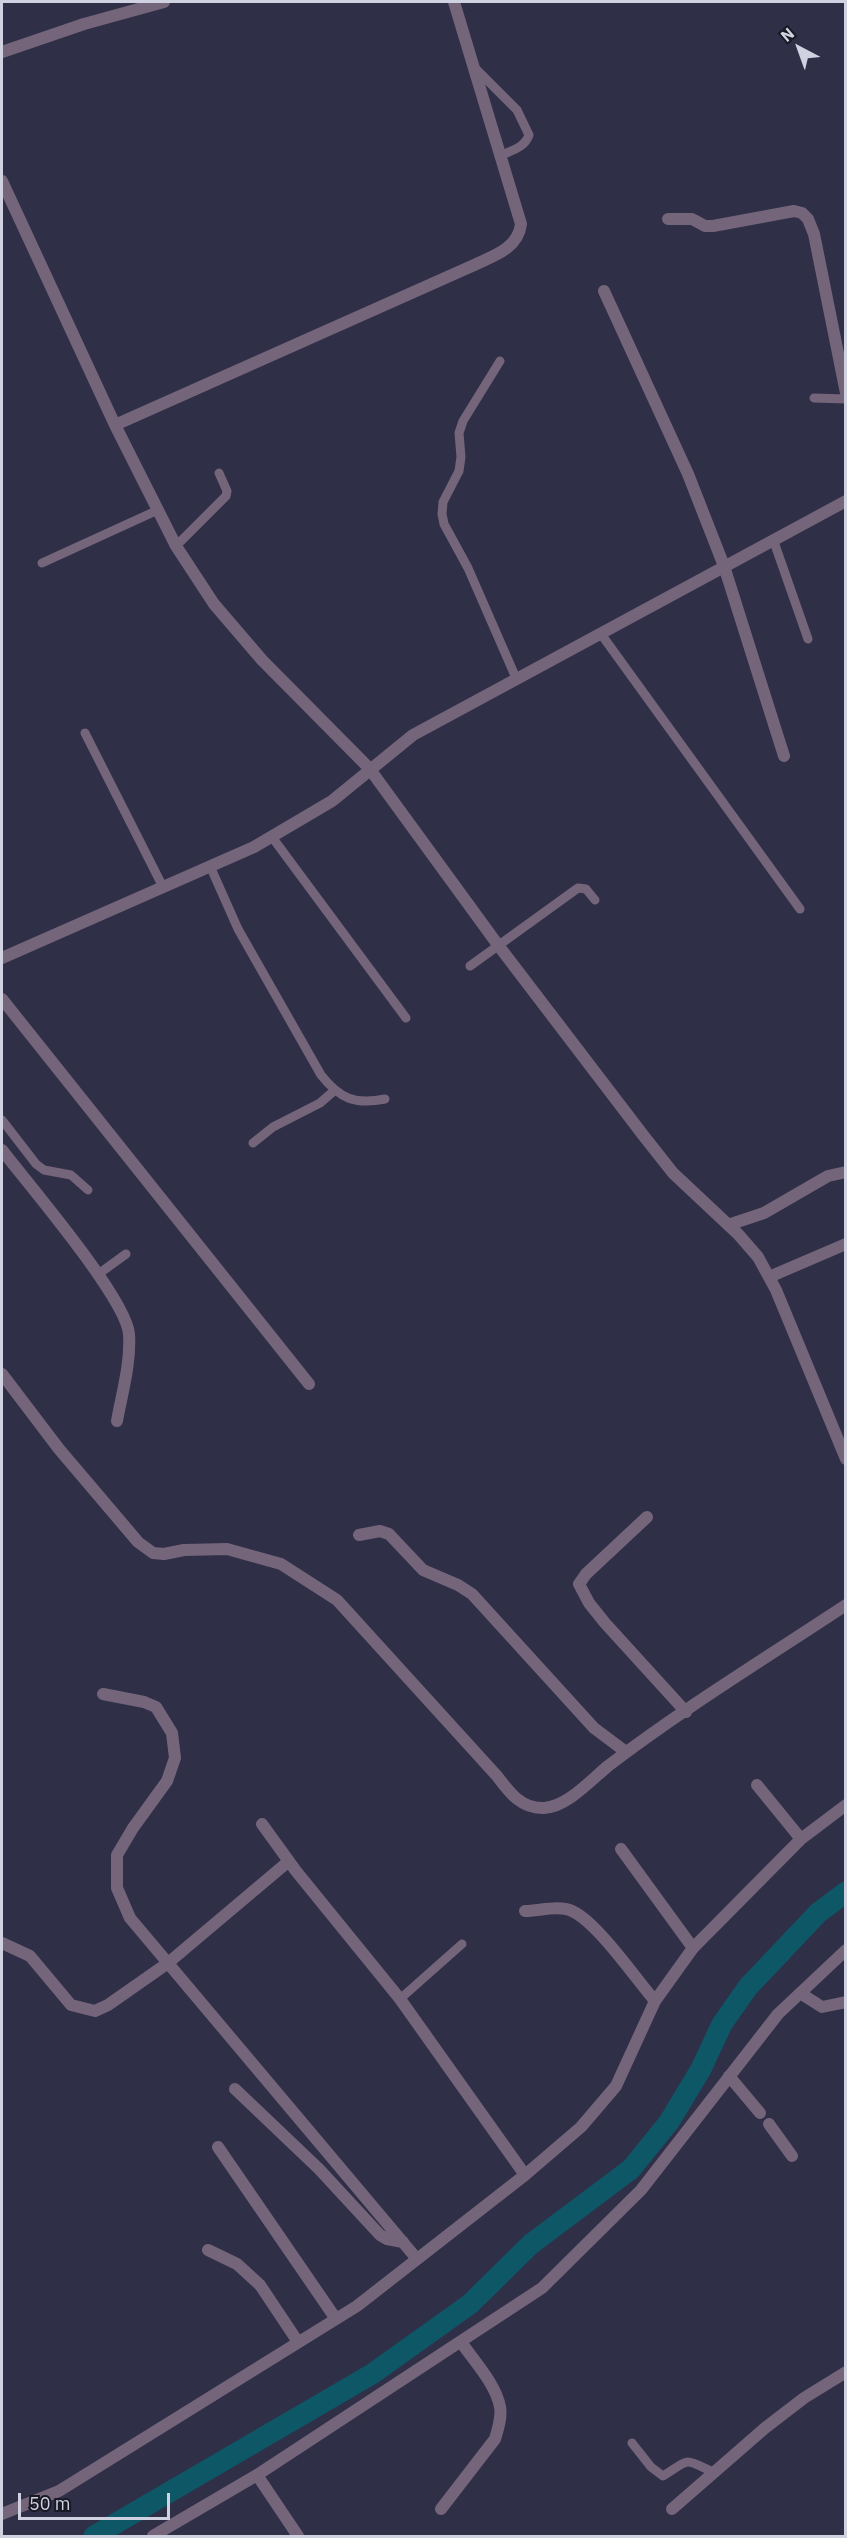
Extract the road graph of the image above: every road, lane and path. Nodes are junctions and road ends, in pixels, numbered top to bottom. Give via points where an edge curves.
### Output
1 (164, 2) edge
2 (454, 2) edge
3 (2, 52) edge
4 (475, 68) junction
5 (502, 155) junction
6 (2, 181) edge
7 (668, 219) dead end
8 (604, 291) dead end
9 (500, 361) dead end
10 (846, 393) edge
11 (814, 398) dead end
12 (846, 399) edge
13 (115, 426) junction
14 (219, 473) dead end
15 (846, 501) edge
16 (158, 510) junction
17 (773, 539) junction
18 (177, 546) junction
19 (42, 564) dead end
20 (724, 566) junction
21 (601, 634) junction
22 (808, 639) dead end
23 (516, 678) junction
24 (86, 734) dead end
25 (784, 756) dead end
26 (369, 768) junction
27 (272, 837) junction
28 (210, 866) junction
29 (163, 888) junction
30 (595, 900) dead end
31 (800, 909) dead end
32 (498, 945) junction
33 (2, 958) edge
34 (470, 966) dead end
35 (2, 999) edge
36 (406, 1018) dead end
37 (335, 1090) junction
38 (385, 1099) dead end
39 (2, 1120) edge
40 (253, 1143) dead end
41 (2, 1150) edge
42 (846, 1172) edge
43 (88, 1190) dead end
44 (728, 1225) junction
45 (846, 1244) edge
46 (126, 1254) dead end
47 (97, 1275) junction
48 (769, 1277) junction
49 (2, 1374) edge
50 (309, 1384) dead end
51 (117, 1421) dead end
52 (845, 1454) edge
53 (647, 1517) dead end
54 (359, 1535) dead end
55 (846, 1605) edge
56 (103, 1694) dead end
57 (686, 1712) junction
58 (626, 1752) junction
59 (757, 1785) dead end
60 (846, 1805) edge
61 (262, 1824) dead end
62 (801, 1839) junction
63 (621, 1849) dead end
64 (289, 1861) junction
65 (525, 1911) dead end
66 (2, 1943) edge
67 (462, 1944) dead end
68 (693, 1948) junction
69 (846, 1950) edge
70 (168, 1963) junction
71 (800, 1993) junction
72 (400, 1999) junction
73 (655, 2001) junction
74 (846, 2002) edge
75 (729, 2076) junction
76 (236, 2089) dead end
77 (760, 2113) dead end
78 (769, 2124) dead end
79 (218, 2147) dead end
80 (792, 2156) dead end
81 (525, 2175) junction
82 (403, 2242) junction
83 (208, 2250) dead end
84 (417, 2259) junction
85 (336, 2319) junction
86 (298, 2342) junction
87 (461, 2342) junction
88 (846, 2372) edge
89 (632, 2444) dead end
90 (715, 2473) junction
91 (257, 2475) junction
92 (441, 2509) dead end
93 (672, 2509) dead end
94 (2, 2514) edge
95 (153, 2536) edge
96 (298, 2536) edge

1 - 3 street
2 - 4 street
4 - 5 street
4 - 5 lane via 517,110 529,135 521,147
5 - 13 street via 521,224 515,243
6 - 13 street
7 - 10 street via 692,219 713,226 794,211 802,213 814,234
8 - 20 street via 688,474
9 - 23 lane via 463,421 459,433 459,471 443,502 442,514
11 - 12 lane
13 - 16 street
14 - 18 lane via 226,496
15 - 17 street
16 - 18 street
16 - 19 lane
17 - 20 street
17 - 22 lane
18 - 26 street via 214,604 261,660
20 - 21 street
20 - 25 street
21 - 23 street
21 - 31 lane
23 - 26 street via 413,735
24 - 29 lane
26 - 27 street via 351,788
26 - 32 street
27 - 28 street
27 - 36 lane
28 - 29 street
28 - 37 lane via 238,929 321,1075
29 - 33 street
30 - 32 lane via 583,887 578,888
32 - 34 lane
32 - 44 street via 674,1173
35 - 50 street
37 - 38 lane via 357,1102
37 - 40 lane
39 - 43 lane via 36,1164 50,1172 71,1175
41 - 47 street
42 - 44 street via 828,1176 764,1213
44 - 48 street via 758,1257
45 - 48 street
46 - 47 lane
47 - 51 street via 117,1303 129,1335
48 - 52 street
49 - 58 street via 138,1542 153,1553 227,1549 281,1564 337,1600 512,1796 526,1805 545,1808 564,1800
53 - 57 street via 579,1584 605,1623
54 - 58 street via 380,1531 389,1534 423,1570 472,1594 594,1728
55 - 57 street
56 - 70 street via 156,1707 172,1732 175,1758 167,1781 117,1855 117,1888 130,1918
57 - 58 street
59 - 62 street
60 - 62 street
61 - 64 street
62 - 68 street
63 - 68 street
64 - 70 street
64 - 72 street
65 - 73 street via 573,1912 591,1925
66 - 70 street via 30,1956 71,2005 95,2011
67 - 72 lane
68 - 73 street
69 - 71 street
70 - 82 street
71 - 74 street via 822,2007
71 - 75 street via 778,2014
72 - 81 street
73 - 81 street via 616,2086 581,2127
75 - 77 street
75 - 87 street via 641,2190 569,2262 542,2288
76 - 82 street via 380,2235
78 - 80 street
79 - 85 street
81 - 84 street
82 - 84 street
83 - 86 street via 237,2264 260,2285
84 - 85 street
85 - 86 street
86 - 94 street via 58,2491
87 - 91 street
87 - 92 street via 494,2391 501,2408 499,2425 495,2439
88 - 90 street via 765,2428
89 - 90 lane via 663,2476 687,2460
90 - 93 street
91 - 95 street
91 - 96 street

